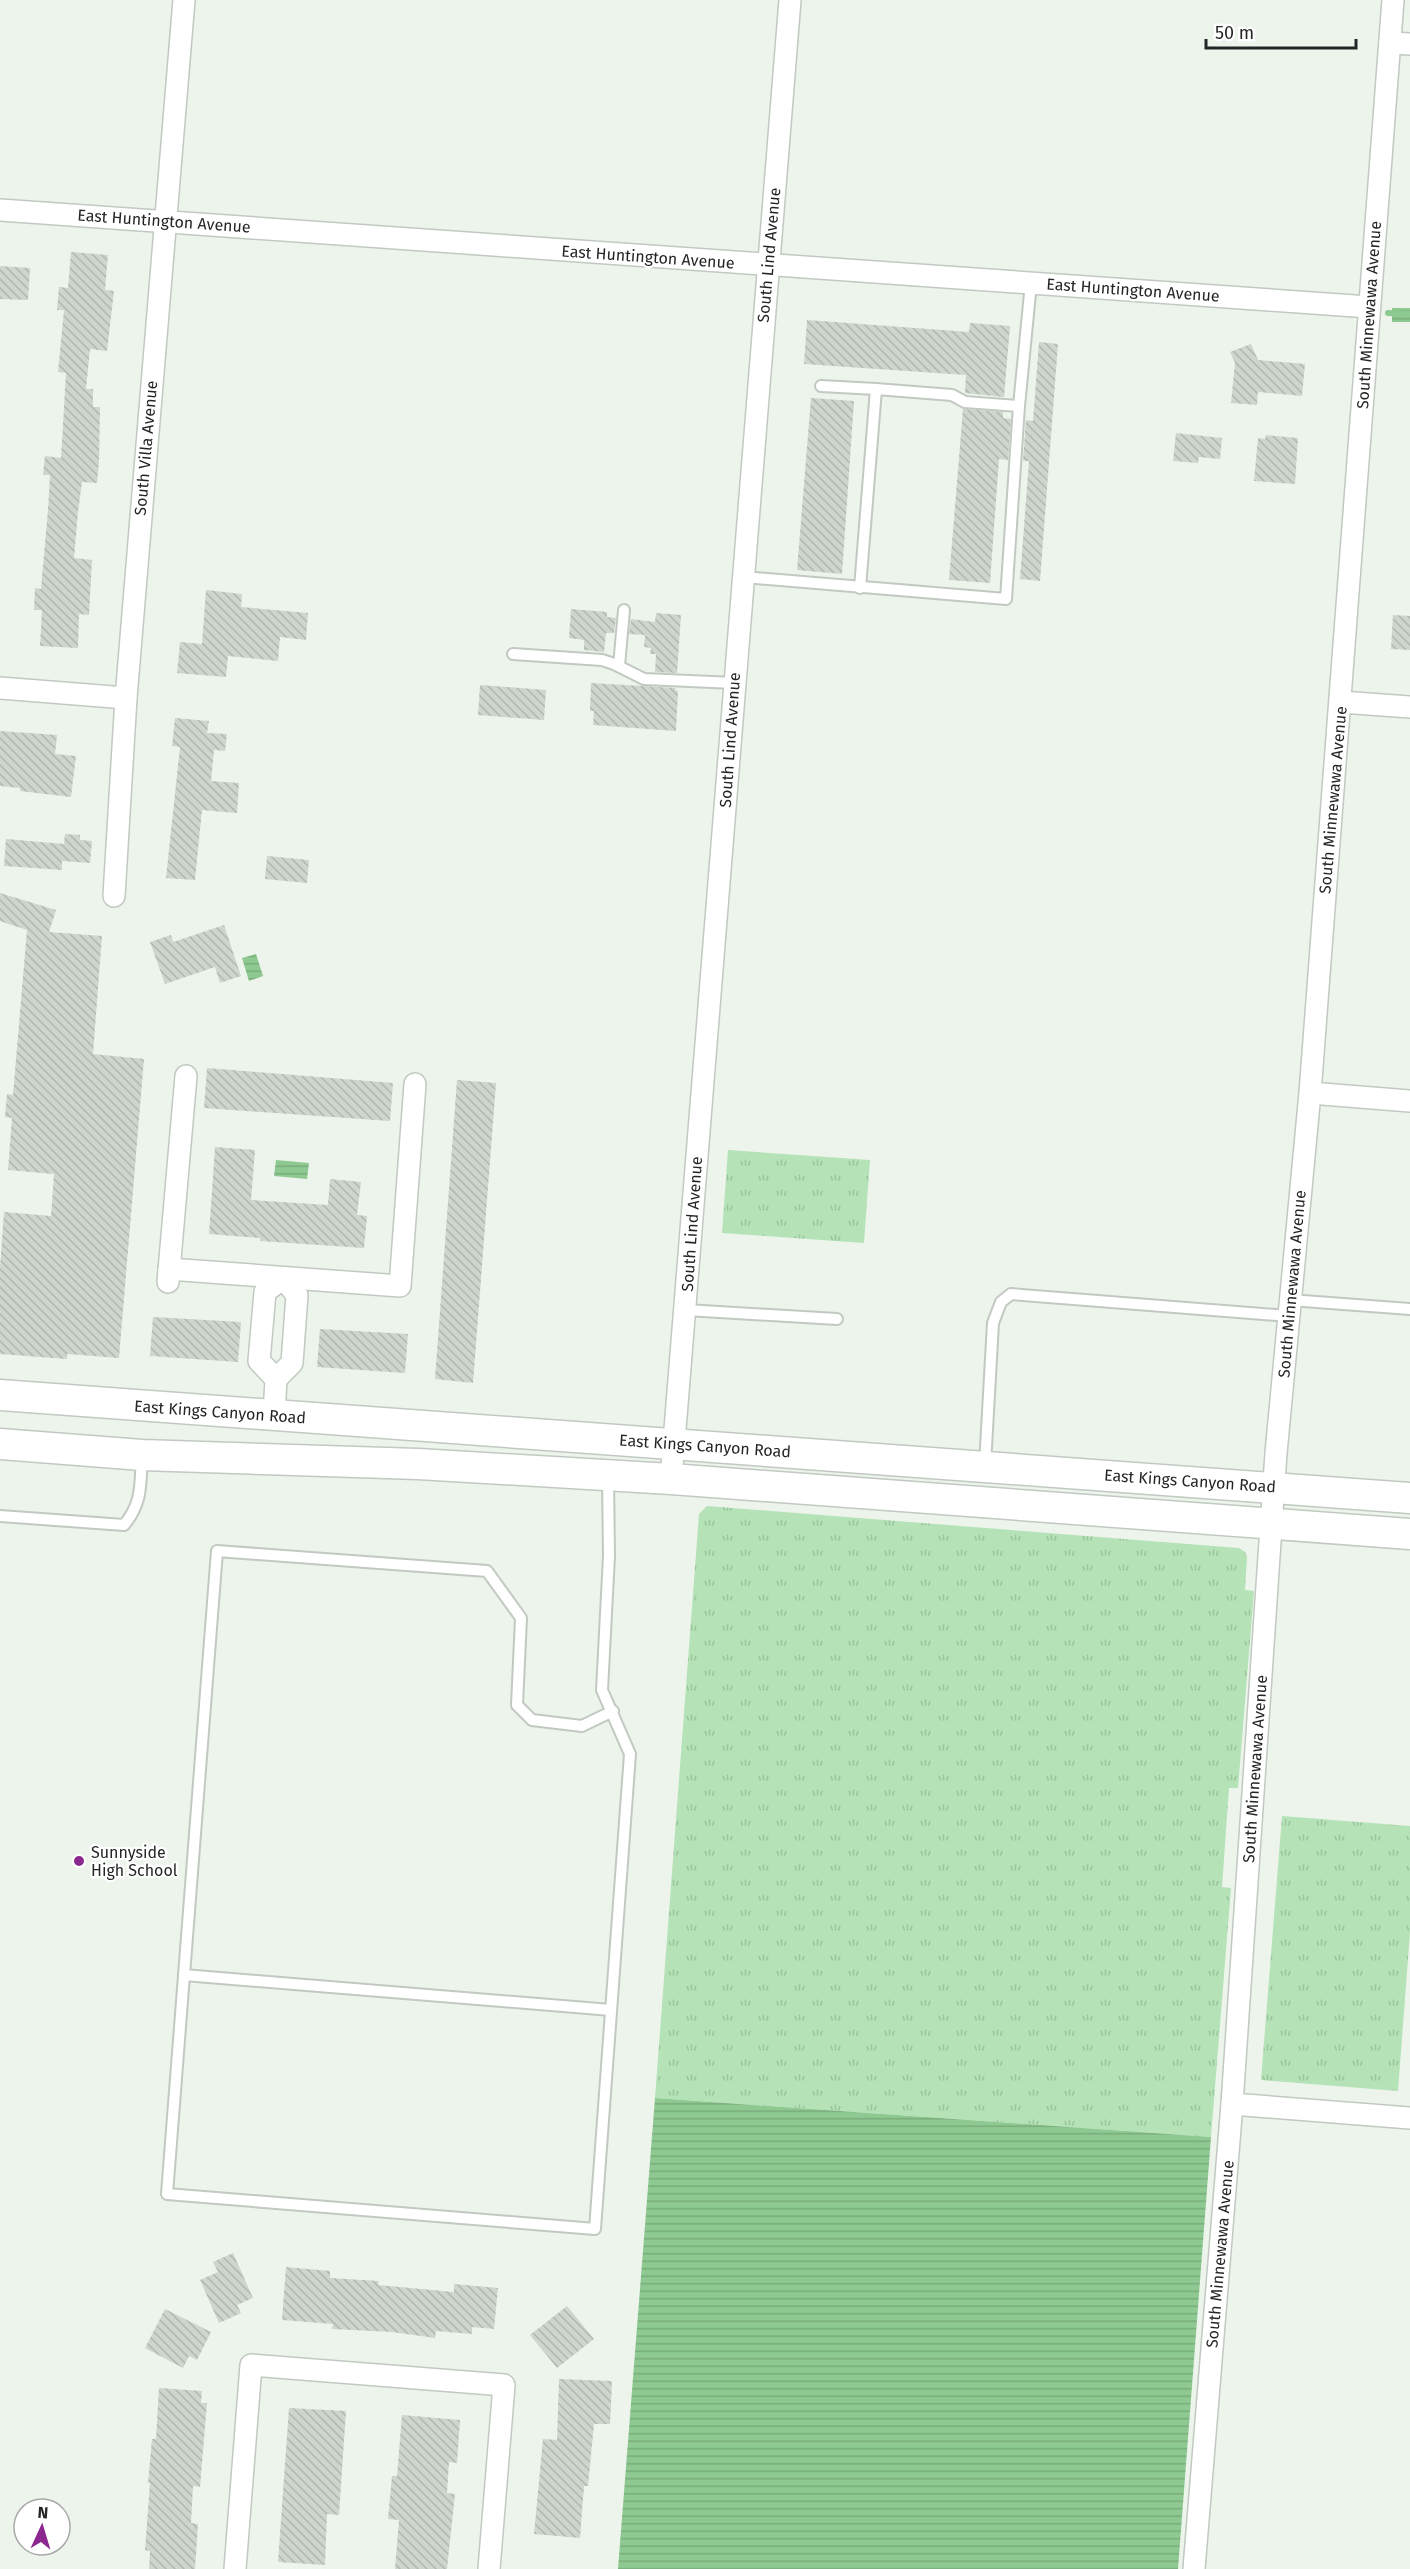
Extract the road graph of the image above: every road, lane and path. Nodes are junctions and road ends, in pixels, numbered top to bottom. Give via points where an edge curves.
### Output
1 (184, 0) edge
2 (790, 0) edge
3 (1393, 0) edge
4 (1400, 44) edge
5 (0, 210) edge
6 (164, 220) junction
7 (768, 266) junction
8 (1031, 283) junction
9 (1369, 308) junction
10 (821, 386) dead end
11 (876, 389) junction
12 (1019, 406) junction
13 (743, 578) junction
14 (860, 588) junction
15 (624, 610) dead end
16 (513, 654) dead end
17 (619, 666) junction
18 (735, 683) junction
19 (0, 688) edge
20 (126, 698) junction
21 (1341, 702) junction
22 (1410, 707) edge
23 (114, 896) dead end
24 (186, 1076) dead end
25 (415, 1084) dead end
26 (1310, 1094) junction
27 (1410, 1101) edge
28 (283, 1278) junction
29 (1289, 1308) junction
30 (1410, 1309) edge
31 (686, 1310) junction
32 (837, 1320) dead end
33 (276, 1379) junction
34 (0, 1395) edge
35 (274, 1416) junction
36 (674, 1443) junction
37 (0, 1444) edge
38 (142, 1455) junction
39 (985, 1466) junction
40 (608, 1475) junction
41 (671, 1479) junction
42 (1274, 1488) junction
43 (1410, 1498) edge
44 (0, 1516) edge
45 (1271, 1523) junction
46 (1410, 1534) edge
47 (614, 1711) junction
48 (184, 1975) junction
49 (611, 2010) junction
50 (1232, 2104) junction
51 (1410, 2118) edge
52 (235, 2569) edge
53 (489, 2569) edge
54 (1194, 2569) edge

1 - 6 street, South Villa Avenue
2 - 7 street, South Lind Avenue
3 - 4 street, South Minnewawa Avenue
4 - 9 street, South Minnewawa Avenue
5 - 6 street, East Huntington Avenue
6 - 7 street, East Huntington Avenue
6 - 20 street, South Villa Avenue
7 - 8 street, East Huntington Avenue
7 - 13 street, South Lind Avenue
8 - 9 street, East Huntington Avenue
8 - 12 lane
9 - 21 street, South Minnewawa Avenue
10 - 11 lane
11 - 12 lane via 952,395 965,402
11 - 14 lane
12 - 14 lane via 1006,599
13 - 14 lane
13 - 18 street, South Lind Avenue
15 - 17 lane
16 - 17 lane via 595,660
17 - 18 lane via 644,679
18 - 31 street, South Lind Avenue
19 - 20 street
20 - 23 street, South Villa Avenue
21 - 22 street
21 - 26 street, South Minnewawa Avenue
24 - 28 street via 169,1276
25 - 28 street via 400,1286
26 - 27 street
26 - 29 street, South Minnewawa Avenue
28 - 33 street via 297,1295 292,1363
28 - 33 street via 265,1293 259,1361
29 - 30 lane
29 - 39 lane via 1011,1294 1001,1302 993,1323
29 - 42 street, South Minnewawa Avenue
31 - 32 lane
31 - 36 street, South Lind Avenue
33 - 35 street
34 - 35 main road, East Kings Canyon Road
35 - 36 main road, East Kings Canyon Road
36 - 39 main road, East Kings Canyon Road
36 - 41 street, South Lind Avenue
37 - 38 main road
38 - 40 main road
38 - 44 lane via 135,1511 124,1525
39 - 42 main road, East Kings Canyon Road
40 - 41 main road
40 - 47 lane via 609,1556 602,1690
41 - 45 main road
42 - 43 main road, East Kings Canyon Road
42 - 45 street, South Minnewawa Avenue
45 - 46 main road
45 - 50 street, South Minnewawa Avenue
47 - 48 lane via 582,1726 532,1720 517,1705 521,1618 487,1572 217,1551
47 - 49 lane via 630,1754
48 - 49 lane
48 - 49 lane via 166,2194 178,2195 595,2229
50 - 51 street
50 - 54 street, South Minnewawa Avenue
52 - 53 street via 251,2365 504,2385

